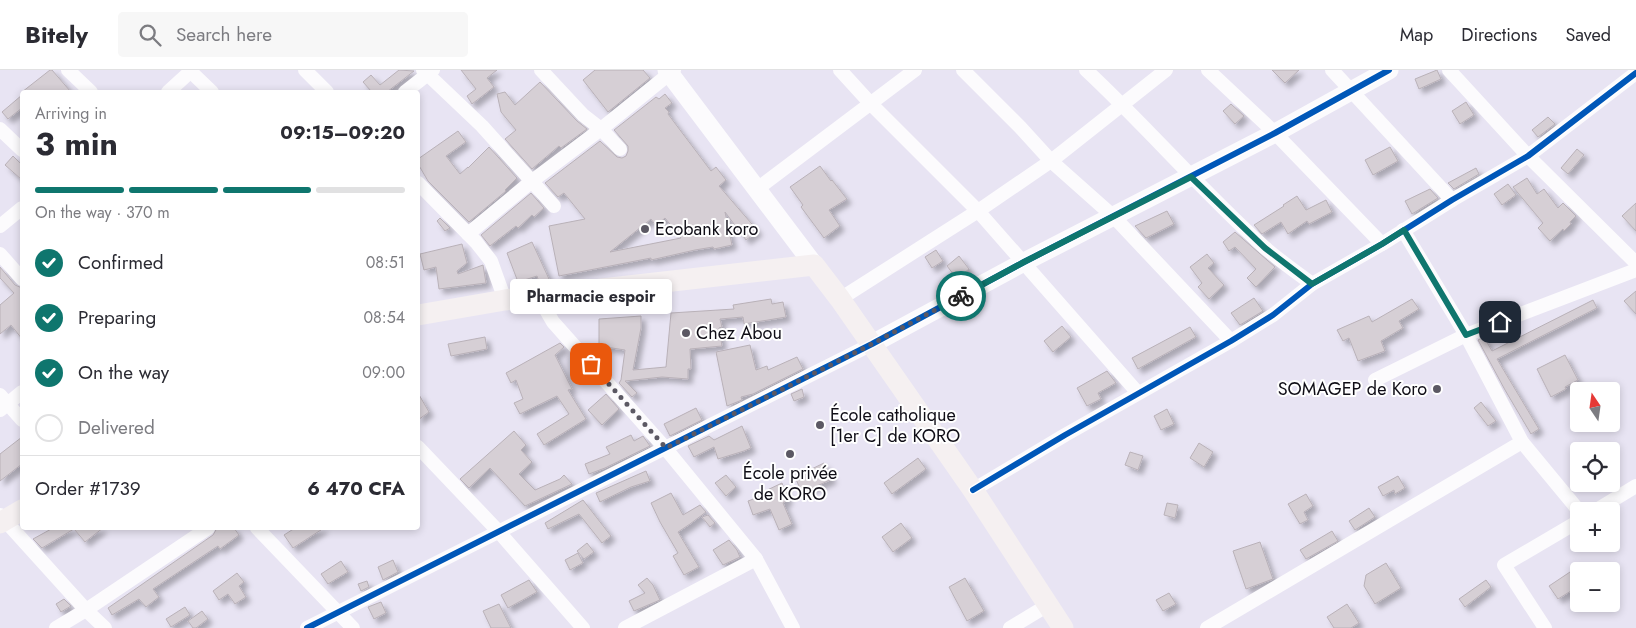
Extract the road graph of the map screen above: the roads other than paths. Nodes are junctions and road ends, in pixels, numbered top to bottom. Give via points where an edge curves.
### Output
1 (68, 70) edge
2 (190, 70) edge
3 (306, 70) edge
4 (541, 70) edge
5 (840, 70) edge
6 (915, 70) edge
7 (963, 70) edge
8 (1086, 70) edge
9 (1166, 70) edge
10 (1208, 70) edge
11 (1332, 70) edge
12 (1389, 70) edge
13 (1449, 70) edge
14 (670, 71) edge
15 (427, 72) edge
16 (1636, 73) edge
17 (89, 90) edge
18 (170, 90) edge
19 (210, 90) edge
20 (325, 90) edge
21 (407, 90) edge
22 (1350, 90) junction
23 (871, 104) junction
24 (1122, 104) junction
25 (0, 128) edge
26 (602, 129) junction
27 (1274, 133) junction
28 (20, 148) edge
29 (620, 149) dead end
30 (1528, 156) junction
31 (1051, 161) junction
32 (1191, 177) junction
33 (532, 181) junction
34 (420, 185) edge
35 (757, 189) junction
36 (1452, 200) junction
37 (554, 206) dead end
38 (20, 210) edge
39 (978, 211) junction
40 (1114, 217) junction
41 (0, 226) edge
42 (1404, 230) junction
43 (468, 234) junction
44 (1382, 244) junction
45 (0, 254) edge
46 (1024, 262) junction
47 (1636, 263) edge
48 (814, 265) junction
49 (1636, 270) edge
50 (20, 277) edge
51 (1312, 284) junction
52 (539, 298) junction
53 (840, 298) junction
54 (505, 300) junction
55 (420, 315) edge
56 (1466, 335) junction
57 (1231, 341) junction
58 (872, 344) junction
59 (1375, 380) dead end
60 (20, 393) edge
61 (1138, 393) junction
62 (3, 403) edge
63 (20, 418) edge
64 (1522, 442) junction
65 (666, 448) junction
66 (420, 449) edge
67 (1636, 486) edge
68 (973, 490) junction
69 (1572, 502) edge
70 (1610, 502) edge
71 (7, 517) edge
72 (1570, 526) edge
73 (205, 530) edge
74 (259, 530) edge
75 (499, 532) junction
76 (756, 559) junction
77 (1048, 604) junction
78 (86, 610) junction
79 (338, 612) junction
80 (56, 628) edge
81 (105, 628) edge
82 (307, 628) edge
83 (353, 628) edge
84 (583, 628) edge
85 (625, 628) edge
86 (793, 628) edge
87 (1010, 628) edge
88 (1064, 628) edge
89 (1208, 628) edge
90 (1545, 628) edge

1 - 17 street
2 - 18 street
2 - 19 street
3 - 20 street
4 - 26 street via 583,115
5 - 23 street
6 - 23 street
7 - 31 street
8 - 24 street
9 - 24 street
10 - 27 street
11 - 22 street
12 - 22 street
13 - 30 street
14 - 26 street
14 - 35 street
15 - 21 street
15 - 33 street
16 - 30 street
22 - 27 street
22 - 36 street
23 - 35 street
23 - 39 street
24 - 31 street
24 - 32 street
25 - 28 street
26 - 29 street
26 - 33 street
27 - 32 street
27 - 44 street
30 - 36 street
30 - 47 street
31 - 39 street
31 - 40 street
32 - 40 street
32 - 51 street via 1265,248
33 - 37 street
33 - 43 street
34 - 43 street
35 - 48 street
36 - 42 street
38 - 41 street
39 - 46 street
39 - 53 street
40 - 46 street
40 - 57 street
42 - 44 street
42 - 56 street
43 - 54 street via 491,261
44 - 51 street
45 - 50 street
46 - 58 street
46 - 61 street
48 - 52 main road
48 - 53 main road
49 - 56 street
51 - 57 street via 1273,315
52 - 54 main road
52 - 65 street via 553,322
53 - 58 main road
54 - 55 main road
56 - 59 street
56 - 64 street
57 - 61 street
58 - 65 street
58 - 68 main road
60 - 62 street
61 - 68 street
62 - 63 street
64 - 69 street
64 - 89 street
65 - 75 street
65 - 76 street
66 - 75 street
67 - 70 street
68 - 77 main road
71 - 78 street
72 - 90 street via 1504,565
73 - 78 street
74 - 79 street
75 - 79 street
75 - 84 street
76 - 85 street
76 - 86 street
77 - 87 street
77 - 88 main road
78 - 80 street
78 - 81 street
79 - 82 street
79 - 83 street

